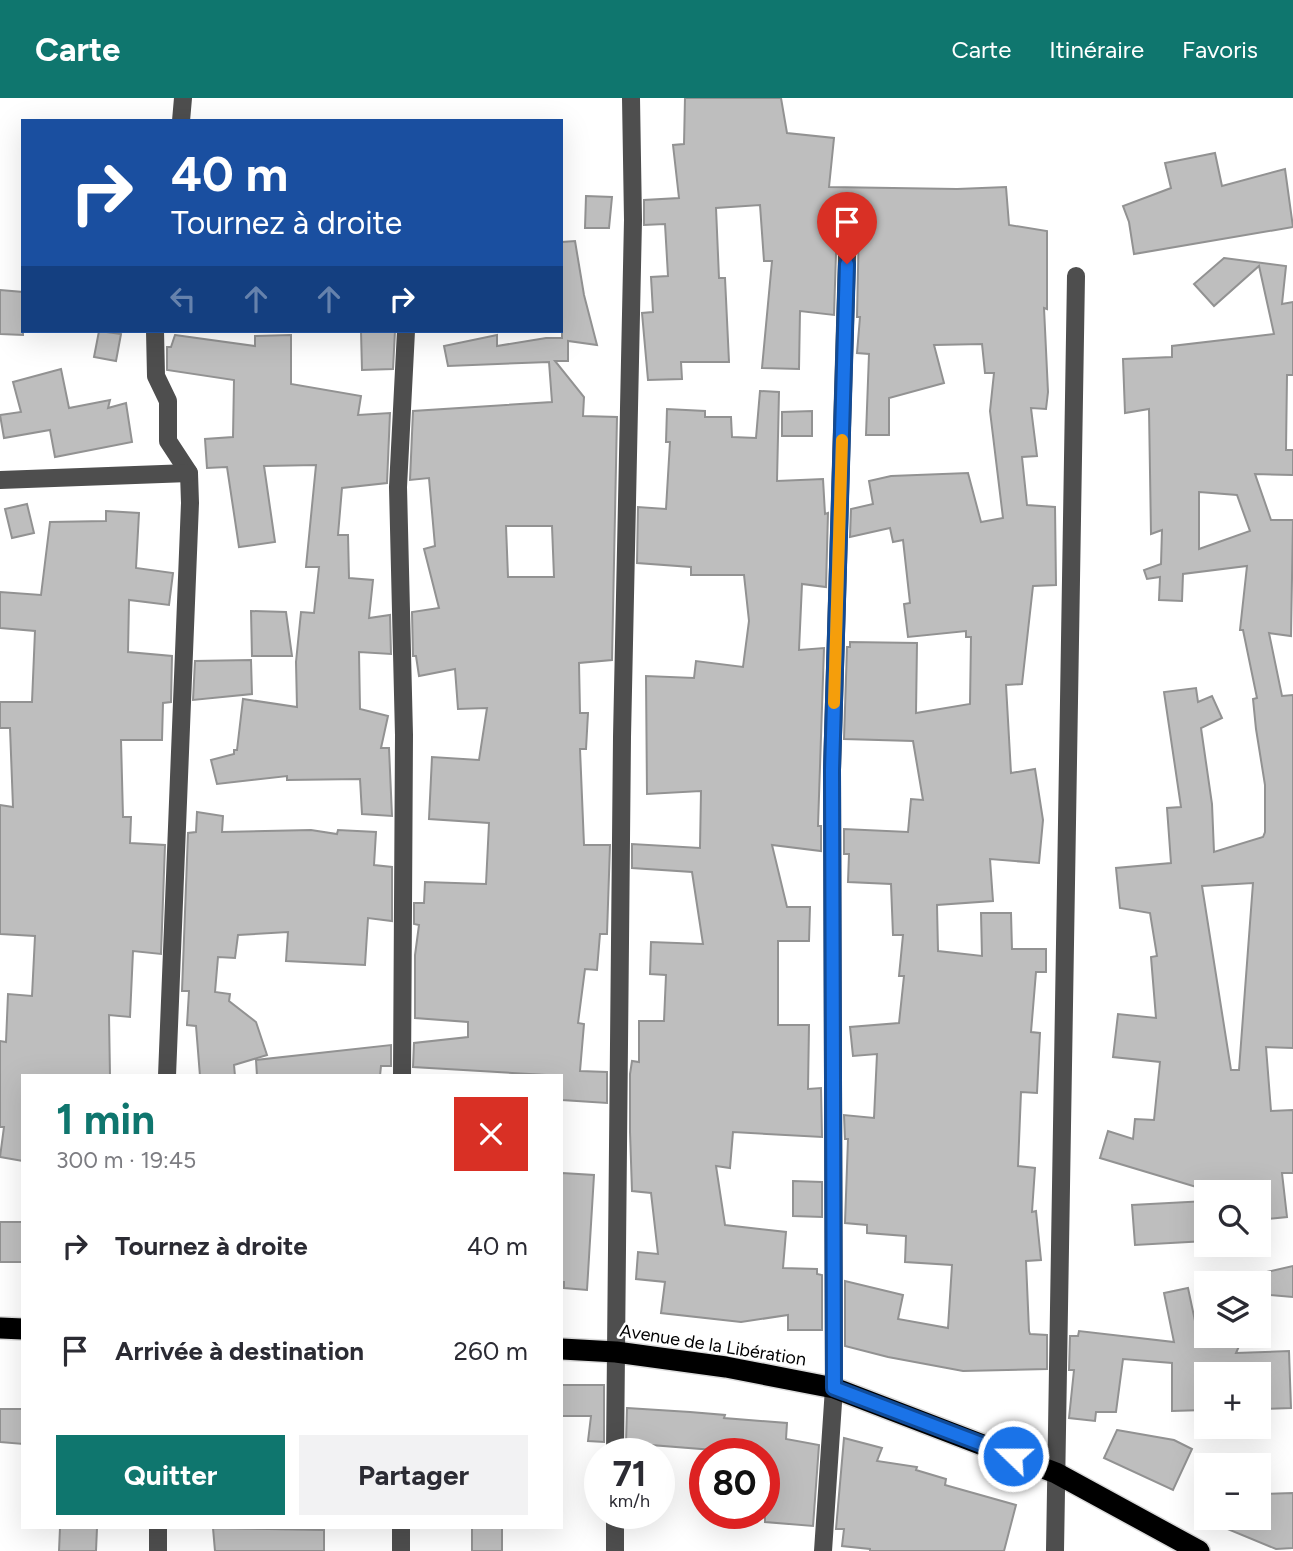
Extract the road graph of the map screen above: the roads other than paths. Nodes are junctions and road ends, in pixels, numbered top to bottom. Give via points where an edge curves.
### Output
1 (183, 98) edge
2 (631, 98) edge
3 (181, 119) edge
4 (848, 223) dead end
5 (1076, 276) dead end
6 (155, 333) edge
7 (406, 333) edge
8 (189, 473) junction
9 (0, 480) edge
10 (167, 1074) edge
11 (402, 1074) edge
12 (0, 1328) edge
13 (21, 1329) edge
14 (563, 1349) edge
15 (616, 1352) junction
16 (834, 1388) junction
17 (615, 1438) edge
18 (1056, 1473) junction
19 (158, 1529) edge
20 (401, 1529) edge
21 (615, 1529) edge
22 (158, 1551) edge
23 (401, 1551) edge
24 (615, 1551) edge
25 (823, 1551) edge
26 (1055, 1551) edge
27 (1199, 1551) edge

1 - 3 street
2 - 15 street
4 - 16 street via 832,770
5 - 18 street
6 - 8 street via 156,376 168,401 168,441
7 - 11 street via 398,487 404,735
8 - 9 street
8 - 10 street
12 - 13 highway
14 - 15 highway, Avenue de la Libération
15 - 16 highway, Avenue de la Libération
15 - 17 street
16 - 18 highway, Avenue de la Libération
16 - 25 street
18 - 26 street
18 - 27 highway, Avenue de la Libération
19 - 22 street
20 - 23 street
21 - 24 street

